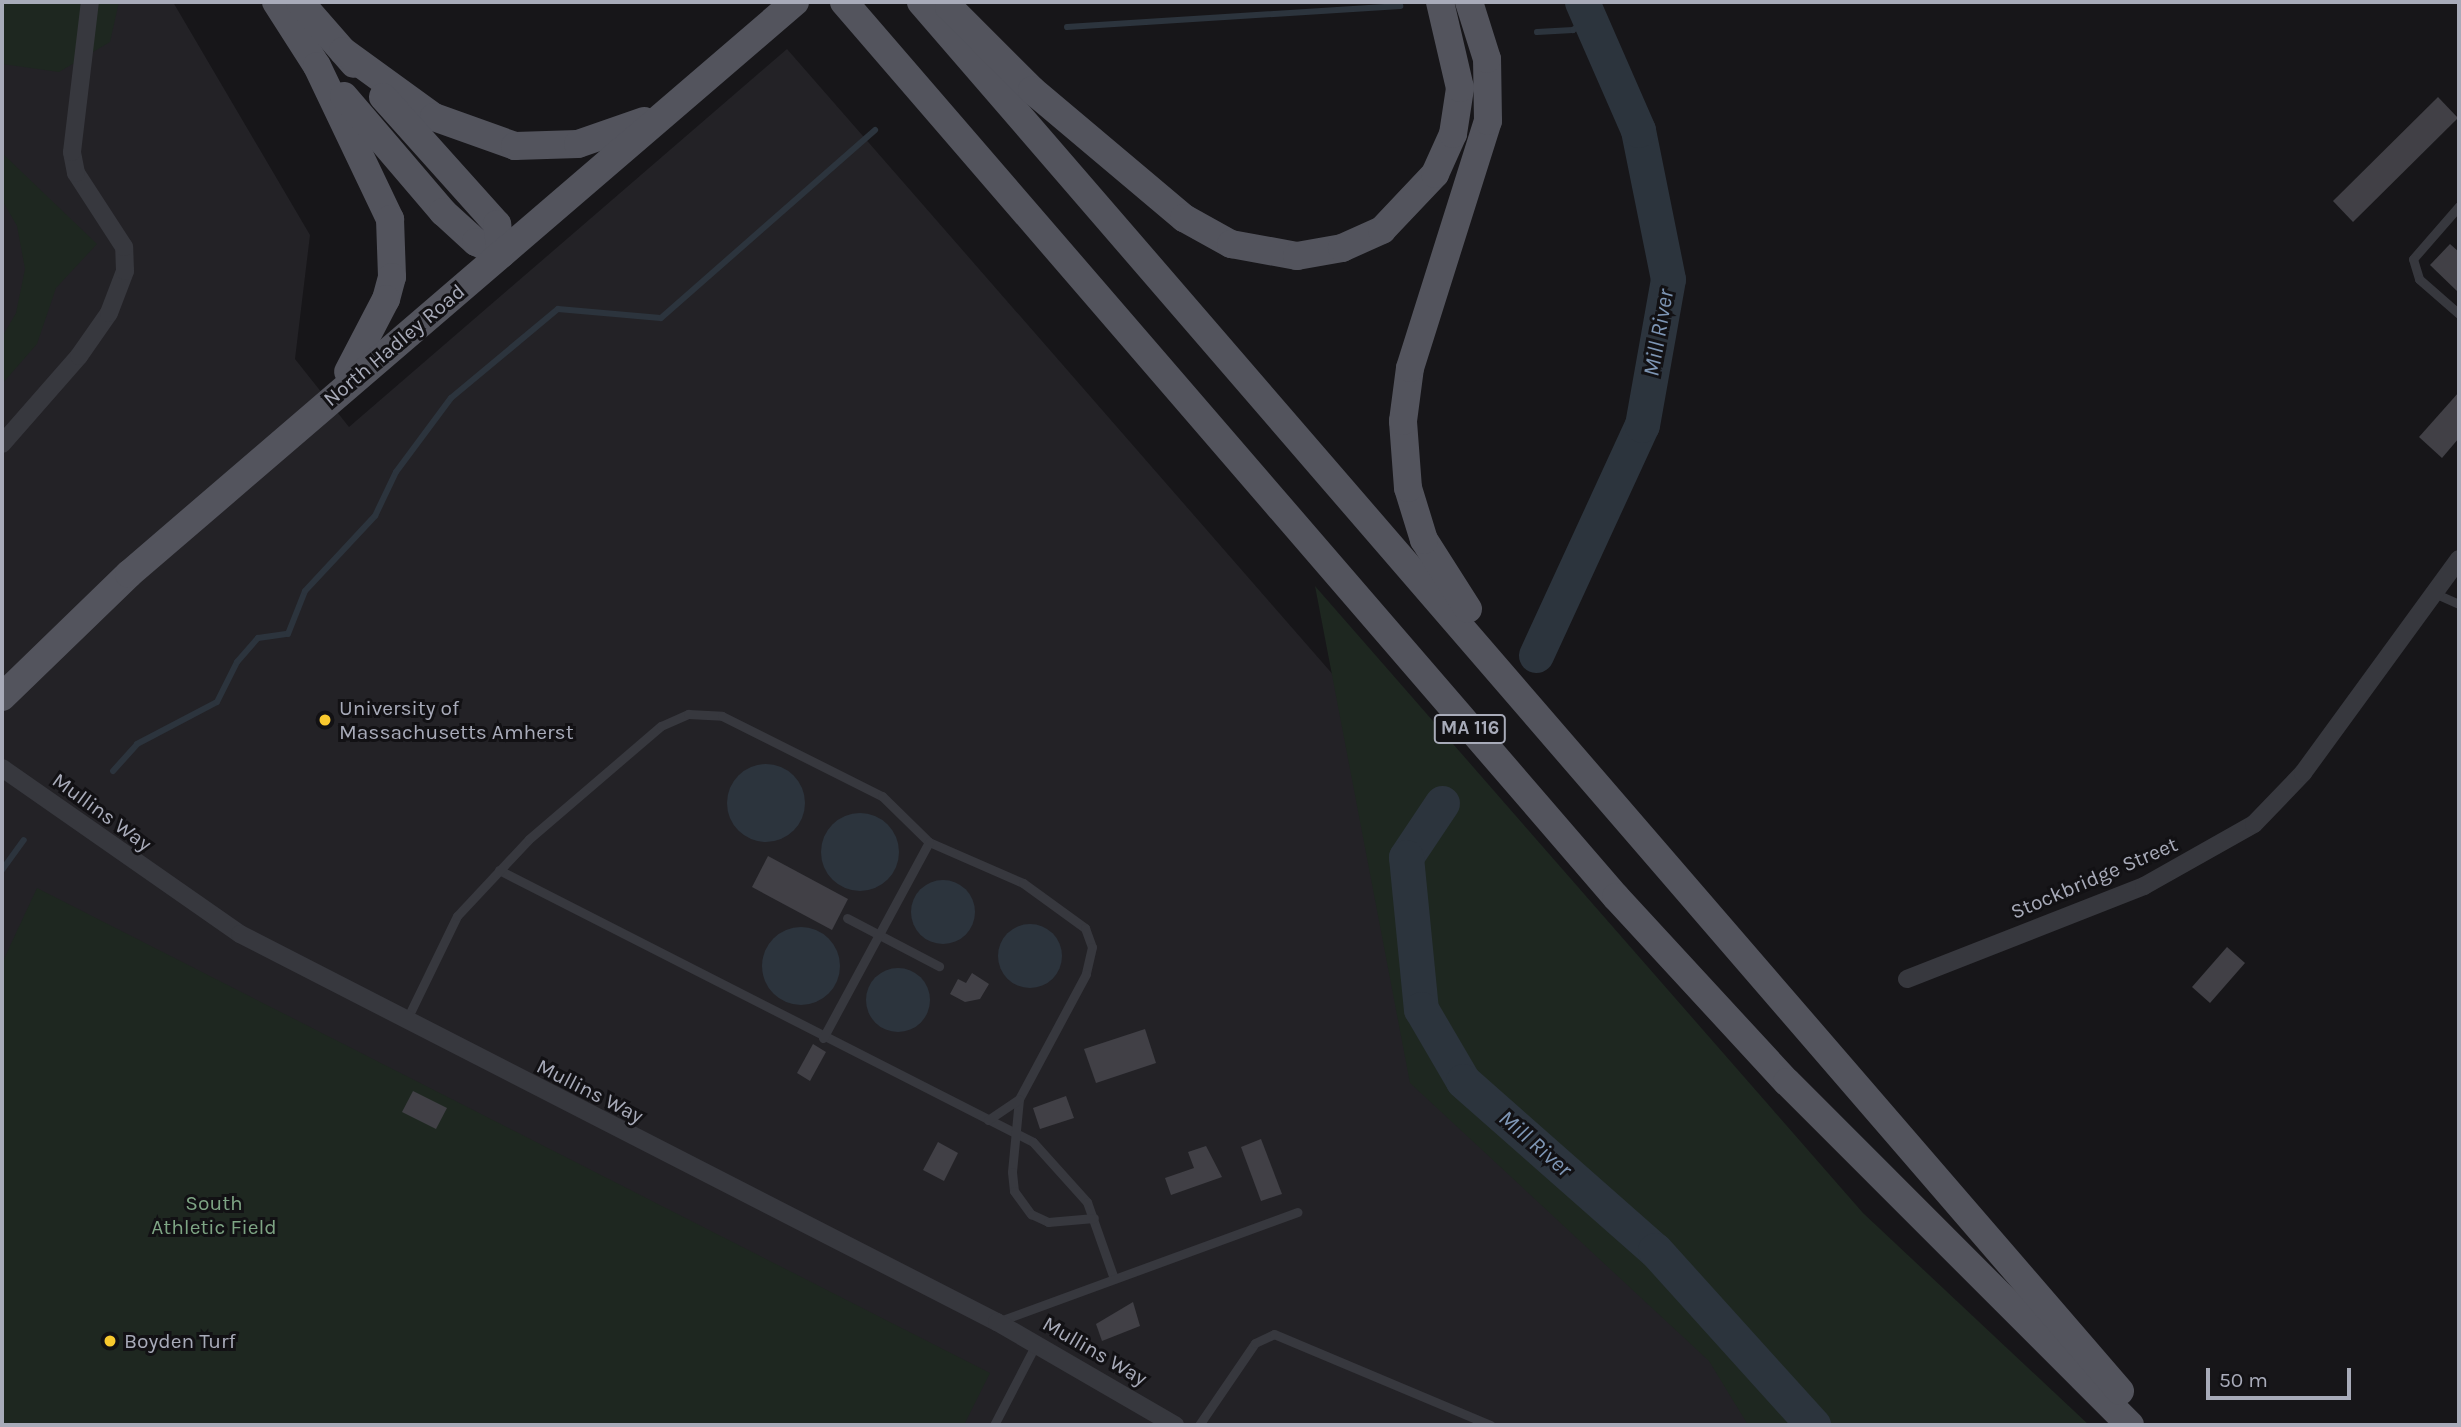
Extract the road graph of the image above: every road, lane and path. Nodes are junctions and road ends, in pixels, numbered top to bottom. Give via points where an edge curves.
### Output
1 (90, 2) edge
2 (276, 2) edge
3 (300, 2) edge
4 (845, 2) edge
5 (921, 2) edge
6 (943, 2) edge
7 (1440, 2) edge
8 (1469, 2) edge
9 (784, 11) edge
10 (343, 51) junction
11 (317, 66) junction
12 (666, 113) junction
13 (2459, 206) edge
14 (501, 254) junction
15 (2459, 314) edge
16 (331, 398) junction
17 (2, 444) edge
18 (2459, 559) edge
19 (2434, 593) junction
20 (2459, 604) edge
21 (2, 697) edge
22 (2, 768) edge
23 (929, 842) junction
24 (499, 870) junction
25 (847, 918) dead end
26 (1722, 930) junction
27 (879, 935) junction
28 (939, 966) dead end
29 (1908, 979) dead end
30 (405, 1023) junction
31 (823, 1038) junction
32 (1019, 1098) junction
33 (988, 1120) junction
34 (1015, 1132) junction
35 (1298, 1212) dead end
36 (1094, 1218) junction
37 (1113, 1276) junction
38 (997, 1322) junction
39 (1036, 1344) junction
40 (993, 1425) edge
41 (1175, 1425) edge
42 (1199, 1425) edge
43 (1491, 1425) edge
44 (2130, 1425) edge
45 (2149, 1425) edge

1 - 17 street via 72,152 76,173 124,247 125,271 109,313 79,356
2 - 11 main road
3 - 10 main road
4 - 44 main road, MA 116 via 1616,897 1787,1082
5 - 26 main road, MA 116
6 - 7 main road via 1032,90 1184,218 1231,244 1297,256 1342,248 1382,230 1411,206 1442,162 1460,88
8 - 26 main road via 1487,59 1489,113 1473,185 1406,386 1403,439 1411,501 1435,565
9 - 12 main road, North Hadley Road
10 - 12 main road via 434,117 514,146 586,142
10 - 14 main road via 497,224
11 - 14 main road via 443,212 476,242
11 - 16 main road via 382,194 393,246 381,316
12 - 14 main road, North Hadley Road
13 - 15 lane via 2413,259 2419,279
14 - 16 main road, North Hadley Road
16 - 21 main road, North Hadley Road via 129,574
18 - 19 street, Stockbridge Street
19 - 20 lane
19 - 29 street, Stockbridge Street via 2303,773 2254,824 2144,886
22 - 30 street, Mullins Way via 206,913
23 - 24 lane via 881,796 734,720 694,713 649,734
23 - 27 lane
23 - 32 lane via 1063,906 1090,937 1086,974
24 - 30 lane via 457,916
24 - 31 lane
25 - 27 lane
26 - 45 main road, MA 116
27 - 28 lane
27 - 31 lane
30 - 38 street, Mullins Way
31 - 33 lane
32 - 33 lane
32 - 34 lane
33 - 34 lane
34 - 36 lane via 1055,1161
34 - 36 lane via 1014,1191 1031,1214 1048,1222
35 - 37 lane
36 - 37 lane
37 - 38 lane
38 - 39 street, Mullins Way
39 - 40 lane
39 - 41 street, Mullins Way
42 - 43 lane via 1255,1342 1274,1334

